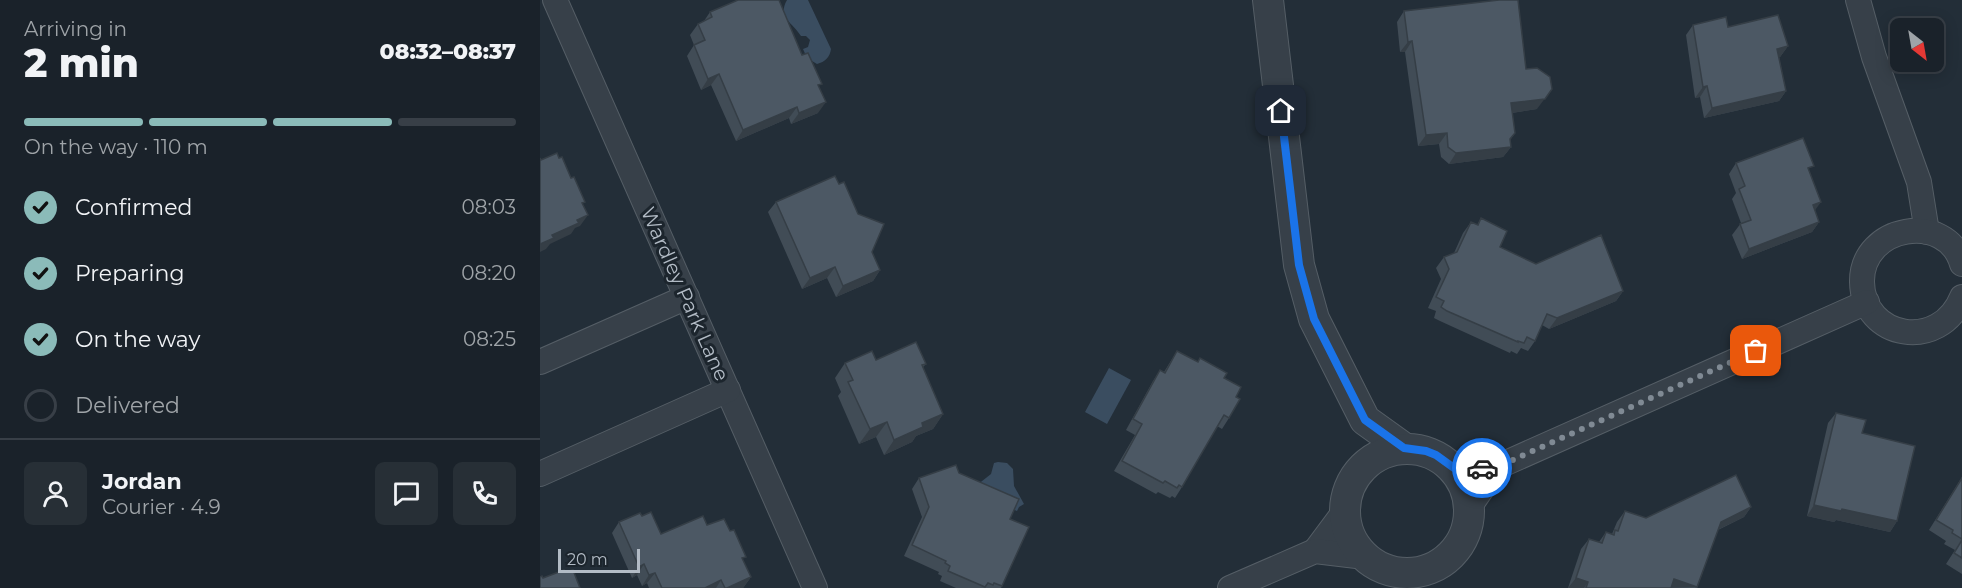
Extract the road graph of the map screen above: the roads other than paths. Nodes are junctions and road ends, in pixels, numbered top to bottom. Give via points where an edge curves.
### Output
1 (555, 0) edge
2 (1268, 0) edge
3 (1857, 0) edge
4 (1928, 232) junction
5 (1962, 264) edge
6 (687, 297) junction
7 (1962, 300) edge
8 (1867, 302) junction
9 (540, 362) edge
10 (728, 390) junction
11 (1365, 420) junction
12 (1404, 448) junction
13 (1364, 465) junction
14 (1497, 467) junction
15 (1454, 468) junction
16 (540, 474) edge
17 (1470, 506) junction
18 (1344, 512) junction
19 (1315, 551) junction
20 (1455, 551) junction
21 (1365, 557) junction
22 (1421, 581) edge
23 (815, 588) edge
24 (1230, 588) edge
25 (1448, 588) edge

1 - 6 street, Wardley Park Lane
2 - 11 street via 1299,265 1314,319
3 - 4 street via 1919,182
4 - 5 street via 1951,246
4 - 8 street via 1903,231 1887,237 1874,249 1865,264 1862,281
6 - 9 street
6 - 10 street, Wardley Park Lane
7 - 8 street via 1947,321 1916,333 1885,324
8 - 14 street
10 - 16 street
10 - 23 street, Wardley Park Lane
11 - 12 street
11 - 13 street
12 - 13 street via 1384,453
12 - 15 street via 1436,455
13 - 18 street via 1348,490
14 - 15 street
14 - 17 street
15 - 17 street
17 - 20 street via 1465,536
18 - 19 street
18 - 21 street via 1348,533
19 - 21 street
19 - 24 street
20 - 22 street
20 - 25 street
21 - 22 street

